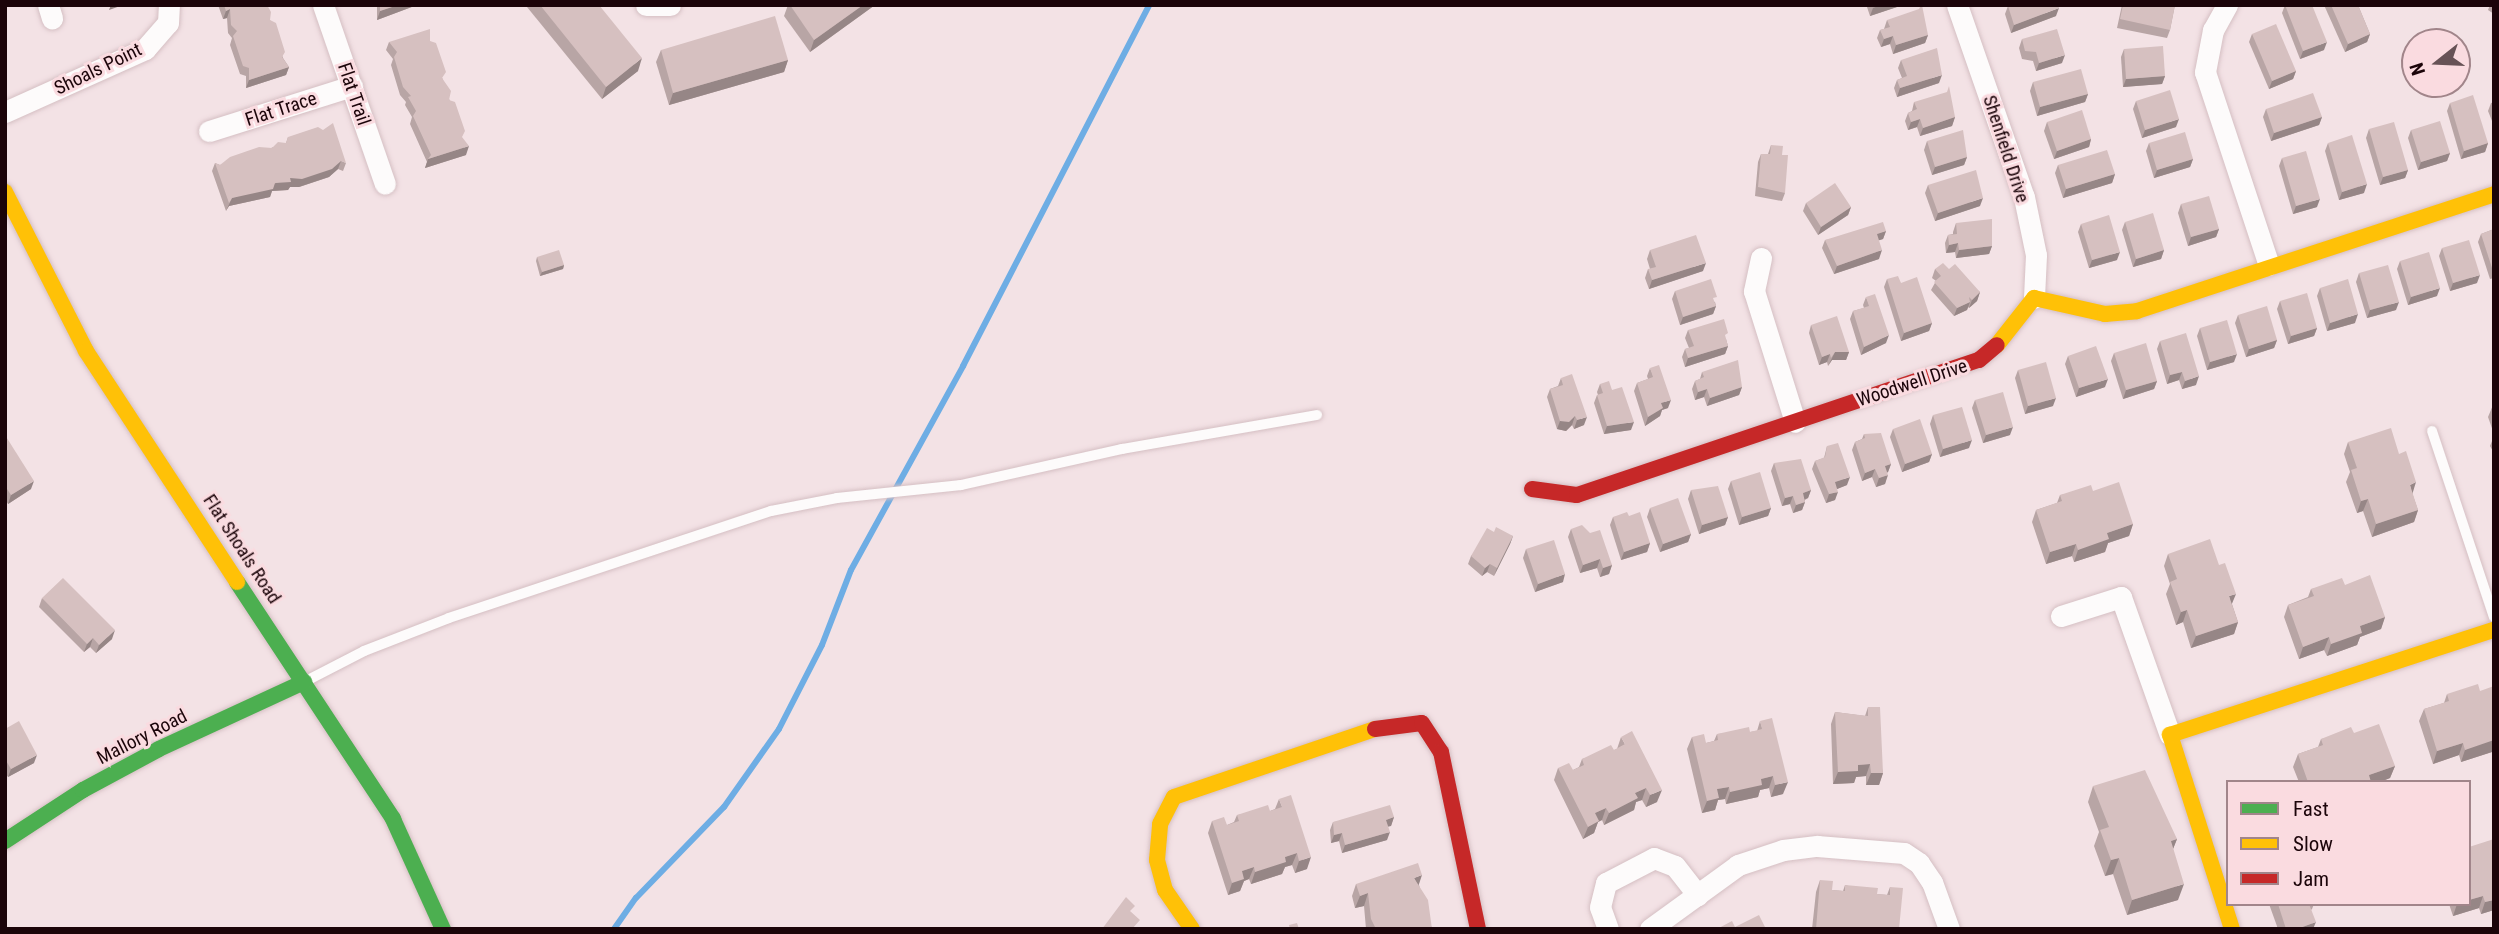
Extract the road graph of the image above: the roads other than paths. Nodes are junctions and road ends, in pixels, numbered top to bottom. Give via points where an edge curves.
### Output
1 (169, 5) edge
2 (323, 5) edge
3 (646, 5) edge
4 (670, 5) edge
5 (1957, 5) edge
6 (2227, 5) edge
7 (352, 86) junction
8 (5, 112) edge
9 (209, 131) dead end
10 (386, 184) dead end
11 (5, 192) edge
12 (2494, 194) edge
13 (1761, 258) dead end
14 (2269, 265) junction
15 (2034, 298) junction
16 (1317, 415) dead end
17 (1795, 422) junction
18 (2432, 431) dead end
19 (1532, 489) dead end
20 (2061, 616) dead end
21 (2494, 617) edge
22 (2494, 630) edge
23 (304, 682) junction
24 (2170, 734) junction
25 (5, 841) edge
26 (1698, 895) junction
27 (443, 929) edge
28 (1192, 929) edge
29 (1478, 929) edge
30 (1608, 929) edge
31 (1650, 929) edge
32 (1949, 929) edge
33 (2232, 929) edge

1 - 8 street, Shoals Point via 168,23 145,50
2 - 7 street, Flat Trail
3 - 4 street
5 - 15 street, Shenfield Drive via 2024,197 2036,255
6 - 14 street via 2213,30 2205,72
7 - 9 street, Flat Trace
7 - 10 street, Flat Trail
11 - 23 street, Flat Shoals Road via 86,351
12 - 14 street
13 - 17 street via 1754,291
14 - 15 street via 2137,310 2105,314
15 - 17 street, Woodwell Drive via 2002,341 1979,360
16 - 23 lane via 1122,449 961,485 837,498 771,511 449,618 364,651
17 - 19 street, Woodwell Drive via 1577,495
18 - 21 lane
20 - 24 street via 2122,597
22 - 24 street
23 - 25 street, Mallory Road via 159,749 83,790
23 - 27 street, Flat Shoals Road via 393,819
24 - 33 street
26 - 30 street via 1675,866 1654,858 1606,883 1600,907
26 - 31 street
26 - 32 street via 1738,865 1783,850 1876,848 1905,853 1919,863 1932,882
28 - 29 street via 1165,890 1157,860 1160,824 1174,797 1391,724 1422,723 1441,752

